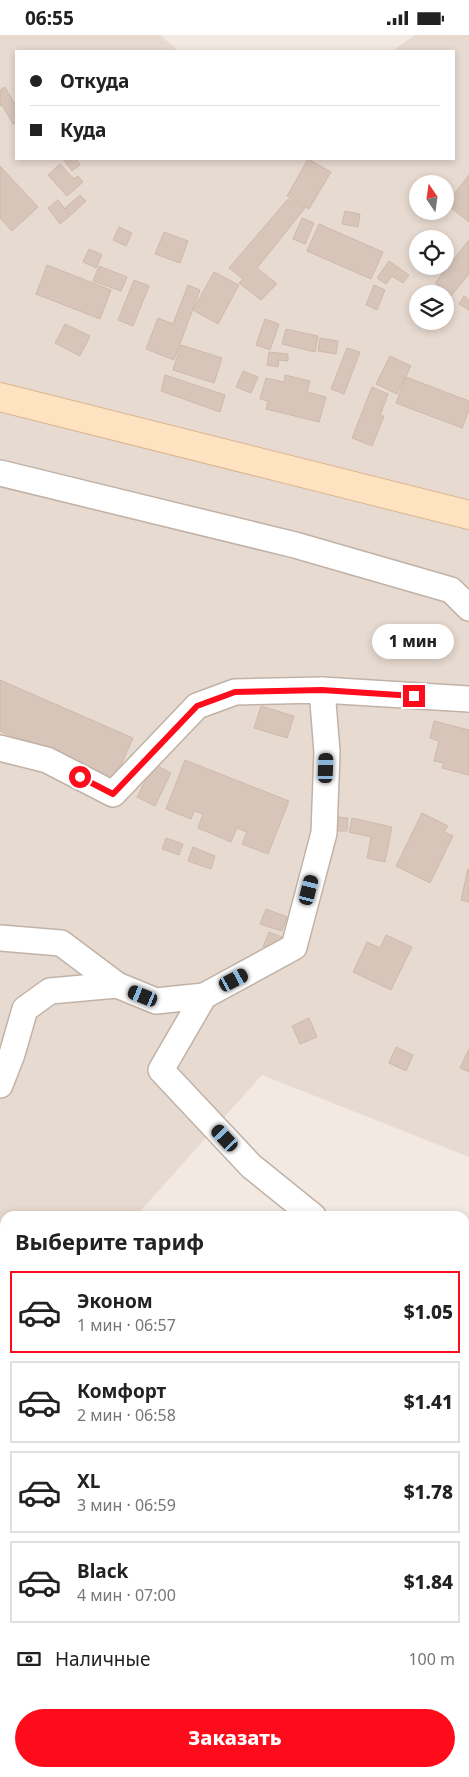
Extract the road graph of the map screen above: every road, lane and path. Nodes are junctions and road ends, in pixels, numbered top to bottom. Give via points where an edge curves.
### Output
1 (0, 397) edge
2 (0, 473) edge
3 (469, 515) edge
4 (469, 608) edge
5 (322, 690) junction
6 (469, 699) edge
7 (0, 748) edge
8 (0, 938) edge
9 (117, 985) junction
10 (204, 996) junction
11 (0, 1085) edge
12 (307, 1211) edge

1 - 3 street
2 - 4 street via 295,545 424,582 451,590
5 - 6 street
5 - 7 street via 235,692 197,706 113,794 47,760
5 - 10 street via 327,752 324,833 294,947
8 - 9 street via 61,943
9 - 10 street via 156,1001
9 - 11 street via 50,991 25,1009
10 - 12 street via 161,1071 251,1165

